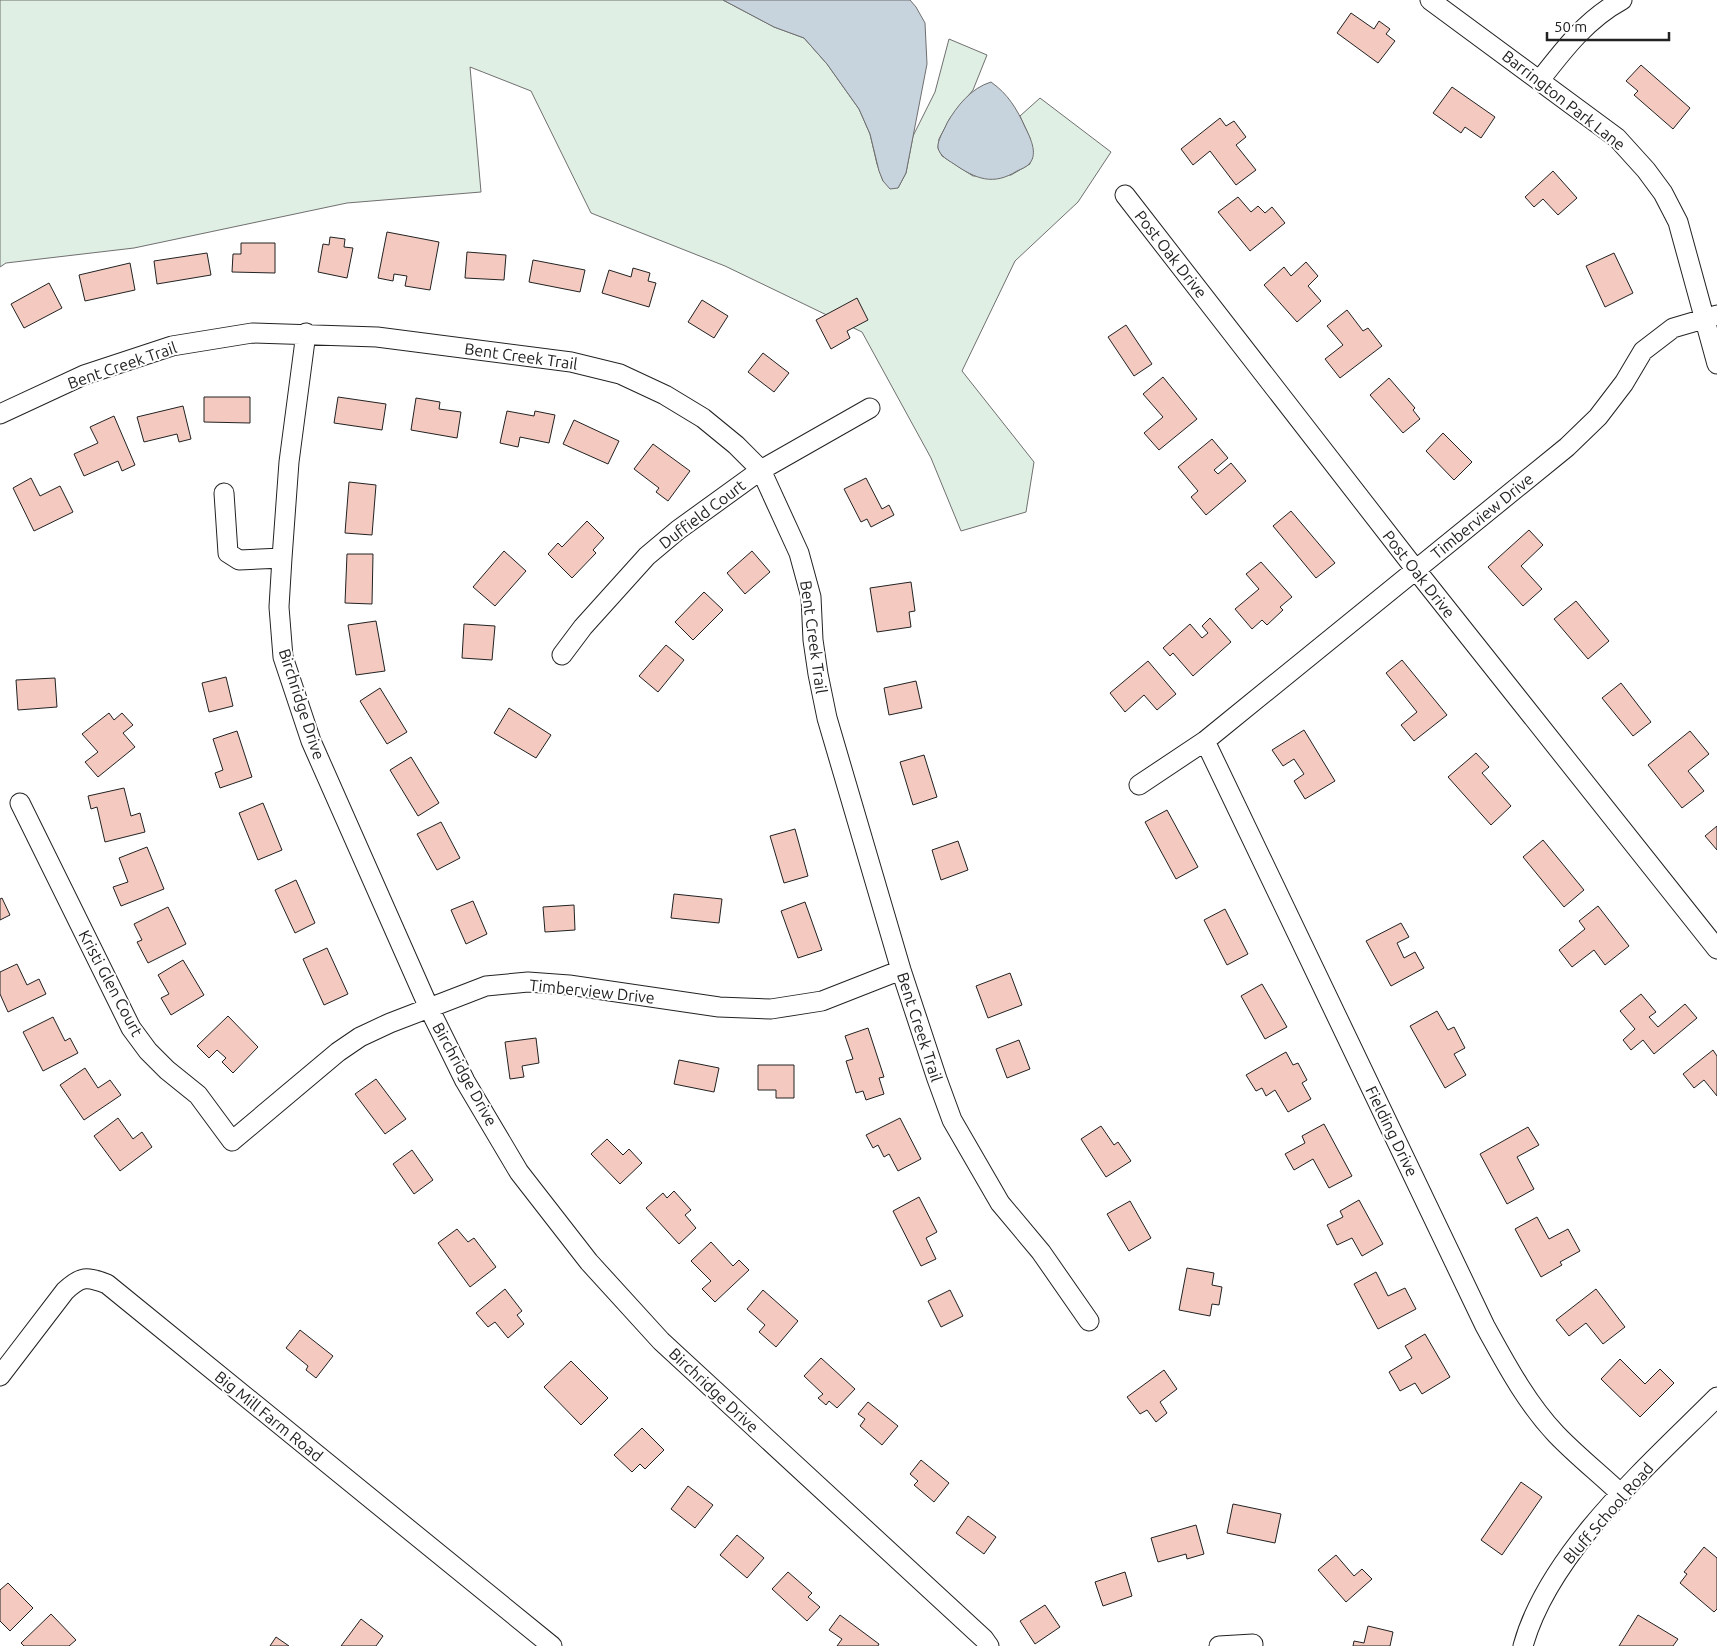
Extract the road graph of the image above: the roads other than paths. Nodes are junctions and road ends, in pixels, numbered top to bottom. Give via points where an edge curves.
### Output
1 (1430, 0) edge
2 (1622, 0) edge
3 (1540, 80) junction
4 (1125, 196) dead end
5 (1710, 316) edge
6 (306, 333) junction
7 (1717, 364) edge
8 (870, 408) dead end
9 (0, 414) edge
10 (761, 470) junction
11 (224, 493) dead end
12 (282, 558) junction
13 (1416, 570) junction
14 (562, 655) dead end
15 (1205, 741) junction
16 (1139, 785) dead end
17 (20, 803) dead end
18 (1717, 949) edge
19 (901, 970) junction
20 (429, 1008) junction
21 (232, 1141) joint
22 (1089, 1321) dead end
23 (0, 1376) edge
24 (1717, 1397) edge
25 (1621, 1494) junction
26 (1253, 1644) dead end
27 (552, 1646) edge
28 (989, 1646) edge
29 (1219, 1646) edge
30 (1523, 1646) edge

1 - 3 street, Barrington Park Lane
2 - 3 street via 1607,8 1570,42
3 - 5 street, Barrington Park Lane via 1617,138 1663,193 1678,222
4 - 13 street, Post Oak Drive
5 - 7 street, Barrington Park Lane
5 - 13 street, Timberview Drive via 1673,328 1643,351 1624,383 1598,416 1567,447
6 - 9 street, Bent Creek Trail via 252,333 172,346 84,375
6 - 10 street, Bent Creek Trail via 376,337 571,362 620,374 665,395 703,418
6 - 12 street, Birchridge Drive via 289,462
8 - 10 street, Duffield Court
10 - 14 street, Duffield Court via 647,556
10 - 19 street, Bent Creek Trail via 799,553 811,597 813,640 828,718
11 - 12 street via 228,553 239,560
12 - 20 street, Birchridge Drive via 279,607 284,657 311,741
13 - 15 street, Timberview Drive
13 - 18 street, Post Oak Drive
15 - 16 street, Timberview Drive
15 - 25 street, Fielding Drive via 1510,1372 1557,1434
17 - 21 street, Kristi Glen Court via 131,1028 148,1051 198,1095
19 - 20 street, Timberview Drive via 822,1001 771,1009 719,1007 528,982 486,986
19 - 22 street, Bent Creek Trail via 952,1120 1000,1203
20 - 21 street, Timberview Drive via 390,1023 338,1052
20 - 28 street, Birchridge Drive via 465,1081 519,1172 589,1262 661,1341
23 - 27 street, Big Mill Farm Road via 77,1280 92,1278 107,1284
24 - 25 street, Bluff School Road
25 - 30 street, Bluff School Road via 1543,1595
26 - 29 street

